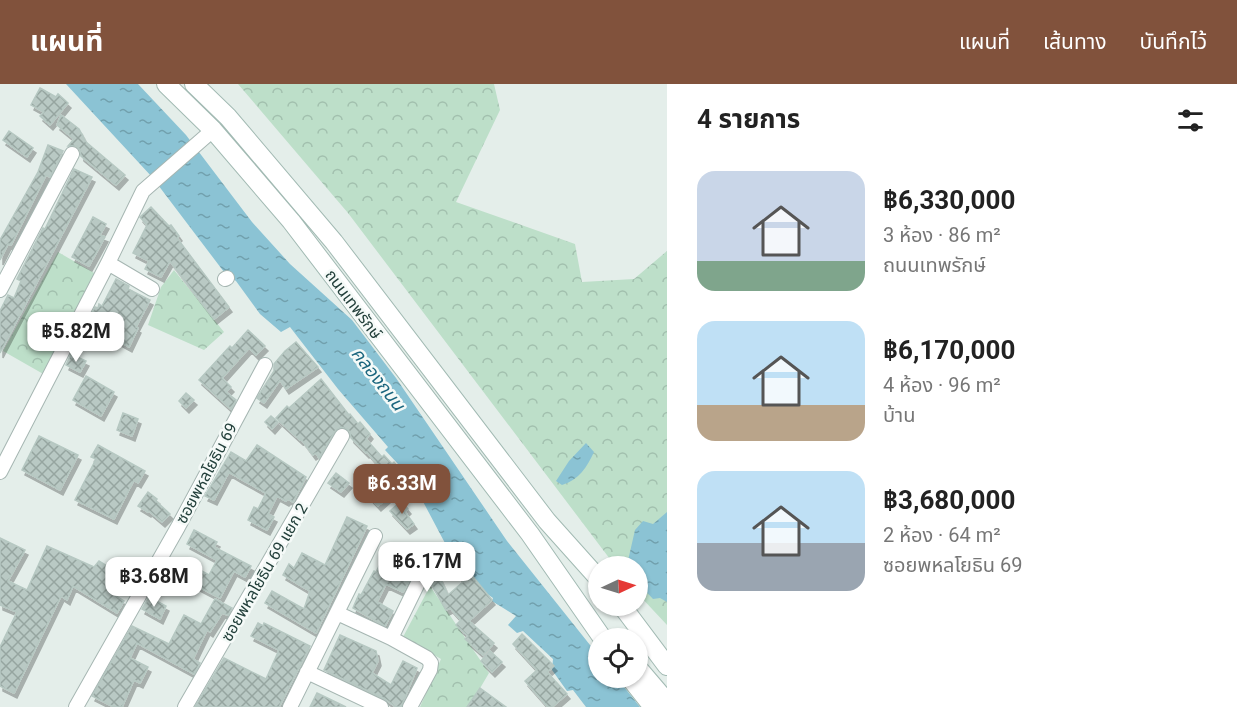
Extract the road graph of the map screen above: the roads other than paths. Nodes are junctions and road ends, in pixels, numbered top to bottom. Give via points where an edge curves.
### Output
1 (166, 84) edge
2 (194, 84) edge
3 (213, 130) junction
4 (72, 154) dead end
5 (108, 263) junction
6 (152, 289) dead end
7 (0, 290) edge
8 (265, 365) dead end
9 (342, 436) dead end
10 (0, 472) edge
11 (547, 521) junction
12 (530, 534) junction
13 (375, 536) dead end
14 (588, 567) edge
15 (588, 579) edge
16 (419, 581) dead end
17 (588, 595) edge
18 (337, 613) junction
19 (608, 616) edge
20 (630, 616) edge
21 (595, 628) edge
22 (621, 628) edge
23 (391, 638) junction
24 (648, 657) edge
25 (667, 666) edge
26 (307, 672) junction
27 (648, 680) edge
28 (667, 682) edge
29 (638, 688) edge
30 (667, 702) edge
31 (76, 707) edge
32 (185, 707) edge
33 (290, 707) edge
34 (381, 707) edge
35 (410, 707) edge
36 (653, 707) edge

1 - 3 main road, ถนนเทพรักษ์
2 - 11 main road, ถนนเทพรักษ์ via 228,117 334,242
3 - 5 street via 143,191
3 - 12 main road, ถนนเทพรักษ์ via 291,221
4 - 7 street
5 - 6 street
5 - 10 street
8 - 31 street, ซอยพหลโยธิน 69
9 - 32 street, ซอยพหลโยธิน 69 แยก 2
11 - 14 main road, ถนนเทพรักษ์
11 - 15 main road, ถนนเทพรักษ์
12 - 17 main road, ถนนเทพรักษ์
12 - 21 main road, ถนนเทพรักษ์
13 - 18 street
16 - 23 street
18 - 23 street
18 - 26 street
19 - 22 main road, ถนนเทพรักษ์
20 - 25 main road
23 - 35 street via 431,663
24 - 28 main road
26 - 33 street
26 - 34 street
27 - 30 main road
29 - 36 main road

